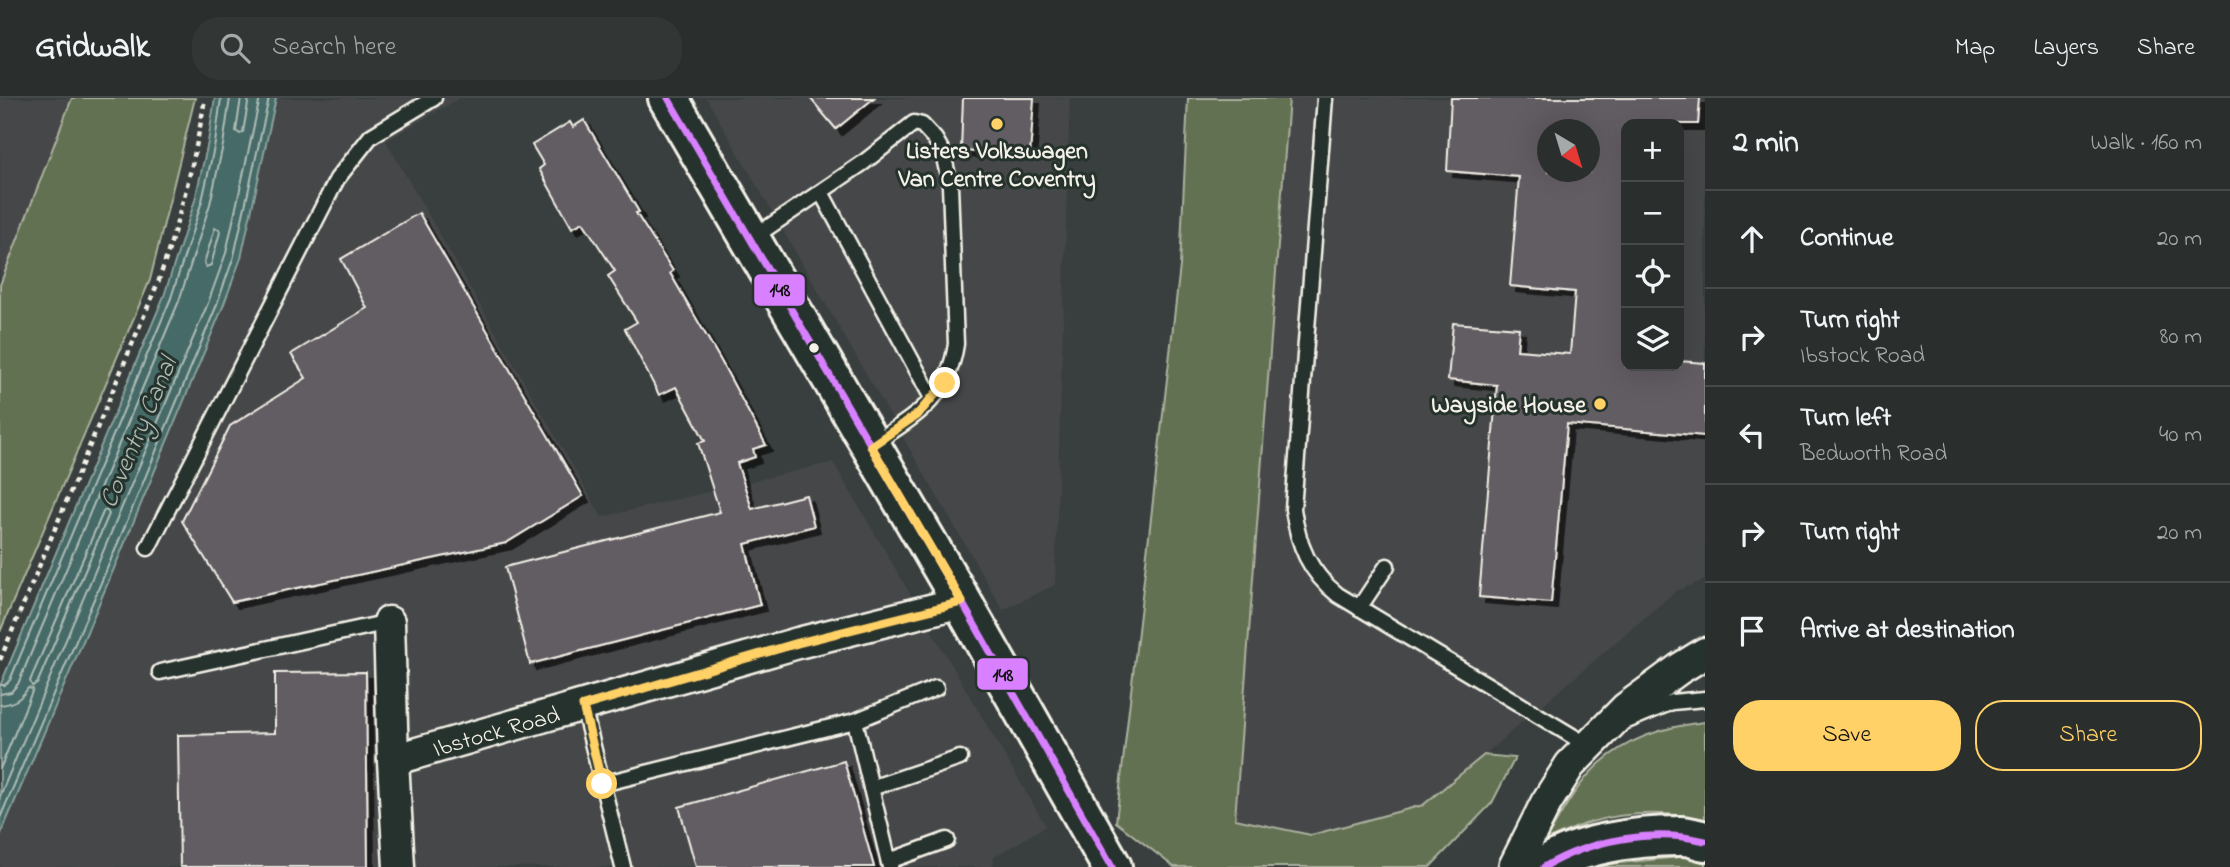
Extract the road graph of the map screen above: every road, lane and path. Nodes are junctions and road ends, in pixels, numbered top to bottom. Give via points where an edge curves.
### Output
1 (205, 98) edge
2 (434, 98) edge
3 (668, 98) edge
4 (1325, 98) edge
5 (821, 192) junction
6 (750, 240) junction
7 (932, 398) junction
8 (871, 446) junction
9 (148, 548) dead end
10 (1387, 566) dead end
11 (962, 602) junction
12 (1359, 608) junction
13 (389, 622) joint
14 (1705, 653) edge
15 (0, 660) edge
16 (160, 672) dead end
17 (936, 688) dead end
18 (1705, 699) edge
19 (583, 706) junction
20 (855, 720) junction
21 (1588, 746) junction
22 (960, 758) dead end
23 (393, 760) junction
24 (602, 784) junction
25 (871, 788) junction
26 (947, 840) dead end
27 (1705, 841) edge
28 (889, 864) edge
29 (399, 867) edge
30 (623, 867) edge
31 (1112, 867) edge
32 (1514, 867) edge
33 (1544, 867) edge

1 - 15 path via 179,219 159,281
2 - 9 lane via 371,136 337,179
3 - 6 main road
4 - 12 lane via 1293,509 1298,541 1314,571
5 - 6 lane
5 - 7 lane
5 - 7 lane via 914,123 922,125 943,153 950,186 956,344 954,363
6 - 8 main road
7 - 8 lane via 918,414
8 - 11 main road
10 - 12 lane
11 - 19 street, Ibstock Road via 798,643
11 - 31 main road
12 - 21 lane
13 - 16 lane
13 - 23 street
14 - 21 street via 1626,708
17 - 20 lane
18 - 21 lane via 1672,702 1631,718
19 - 23 street, Ibstock Road
19 - 24 lane
20 - 24 lane
20 - 25 lane
21 - 32 street via 1546,803
22 - 25 lane
23 - 29 street
24 - 30 lane
25 - 28 lane
26 - 28 lane
27 - 33 main road via 1680,835 1596,844

